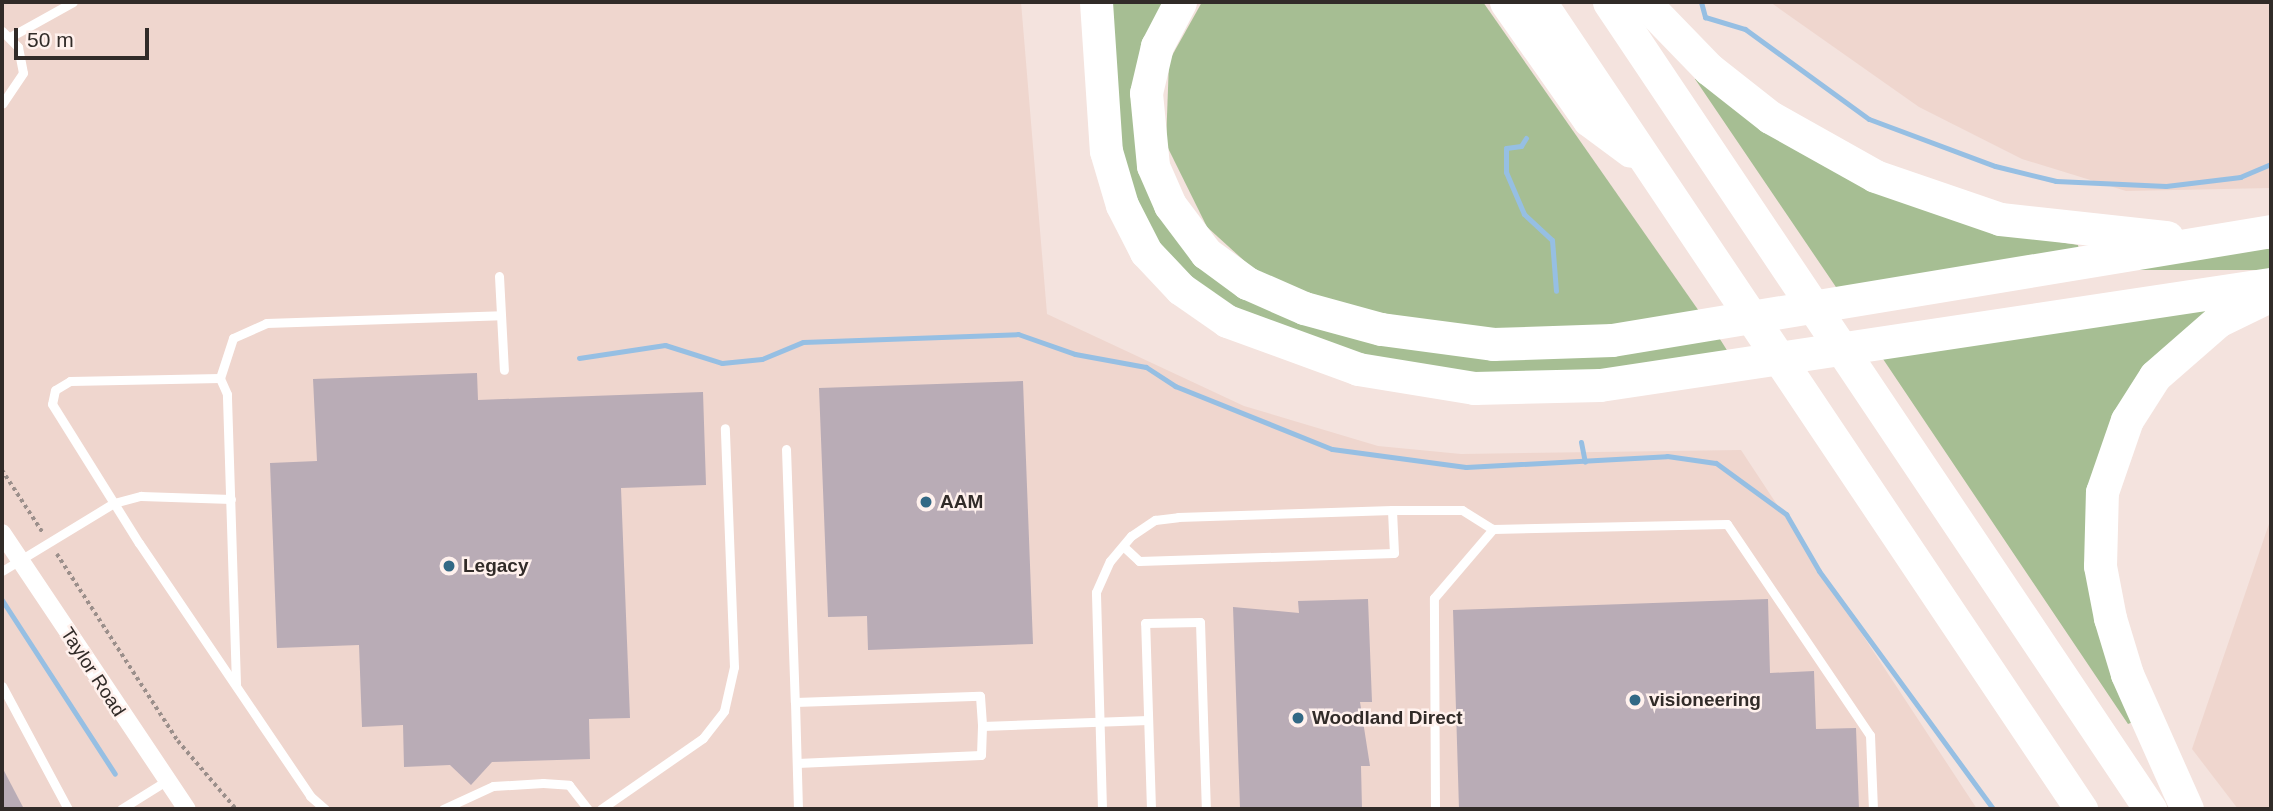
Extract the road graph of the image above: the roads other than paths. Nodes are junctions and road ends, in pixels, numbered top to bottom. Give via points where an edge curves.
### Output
1 (73, 2) edge
2 (1096, 2) edge
3 (1180, 2) edge
4 (1506, 2) edge
5 (1540, 2) edge
6 (1609, 2) edge
7 (1644, 2) edge
8 (6, 34) edge
9 (2, 104) edge
10 (1650, 165) junction
11 (2256, 233) edge
12 (499, 276) dead end
13 (2271, 284) edge
14 (2271, 295) edge
15 (501, 316) junction
16 (504, 370) dead end
17 (220, 378) junction
18 (725, 428) dead end
19 (786, 449) dead end
20 (230, 499) junction
21 (114, 503) junction
22 (1392, 510) junction
23 (1493, 529) junction
24 (2, 533) edge
25 (1123, 546) junction
26 (20, 561) junction
27 (2, 571) edge
28 (236, 684) junction
29 (2, 686) edge
30 (794, 702) junction
31 (1148, 720) junction
32 (1100, 722) junction
33 (982, 726) junction
34 (797, 763) junction
35 (166, 781) junction
36 (68, 809) edge
37 (121, 809) edge
38 (187, 809) edge
39 (325, 809) edge
40 (443, 809) edge
41 (588, 809) edge
42 (601, 809) edge
43 (798, 809) edge
44 (1102, 809) edge
45 (1151, 809) edge
46 (1206, 809) edge
47 (1435, 809) edge
48 (1873, 809) edge
49 (2081, 809) edge
50 (2150, 809) edge
51 (2187, 809) edge

1 - 8 lane
2 - 13 highway via 1111,177 1146,252 1202,307 1322,359 1432,383 1559,388
3 - 11 highway via 1150,70 1148,141 1170,205 1225,269 1304,308 1455,342 1557,344 1681,330
4 - 10 highway via 1589,120
5 - 10 highway
6 - 50 highway
7 - 11 highway via 1709,69 1770,117 1838,158 1918,194 2000,219 2073,232
8 - 9 lane via 23,73
10 - 49 highway
12 - 15 lane
14 - 51 highway via 2196,336 2155,376 2127,420 2102,492 2100,566 2110,618 2127,674
15 - 16 lane
15 - 17 lane via 266,323 233,338
17 - 20 lane via 227,394
17 - 21 lane via 70,381 55,390 52,404
18 - 42 lane via 734,667 724,711 703,738
19 - 30 lane
20 - 21 lane via 152,496
20 - 28 lane
21 - 26 lane
21 - 28 lane
22 - 23 lane via 1462,510
22 - 25 lane via 1166,518
22 - 25 lane via 1394,553 1139,561
23 - 47 lane via 1434,598
23 - 48 lane via 1727,524 1870,734
24 - 26 street, Taylor Road
25 - 32 lane via 1096,592
26 - 27 lane
26 - 35 street, Taylor Road
28 - 39 lane
29 - 36 lane
30 - 33 lane via 981,696
30 - 34 lane
31 - 32 lane
31 - 45 lane
31 - 46 lane via 1145,623 1200,622
32 - 33 lane
32 - 44 lane
33 - 34 lane via 981,755
34 - 43 lane
35 - 37 lane
35 - 38 street, Taylor Road
40 - 41 lane via 493,786 543,783 569,785

